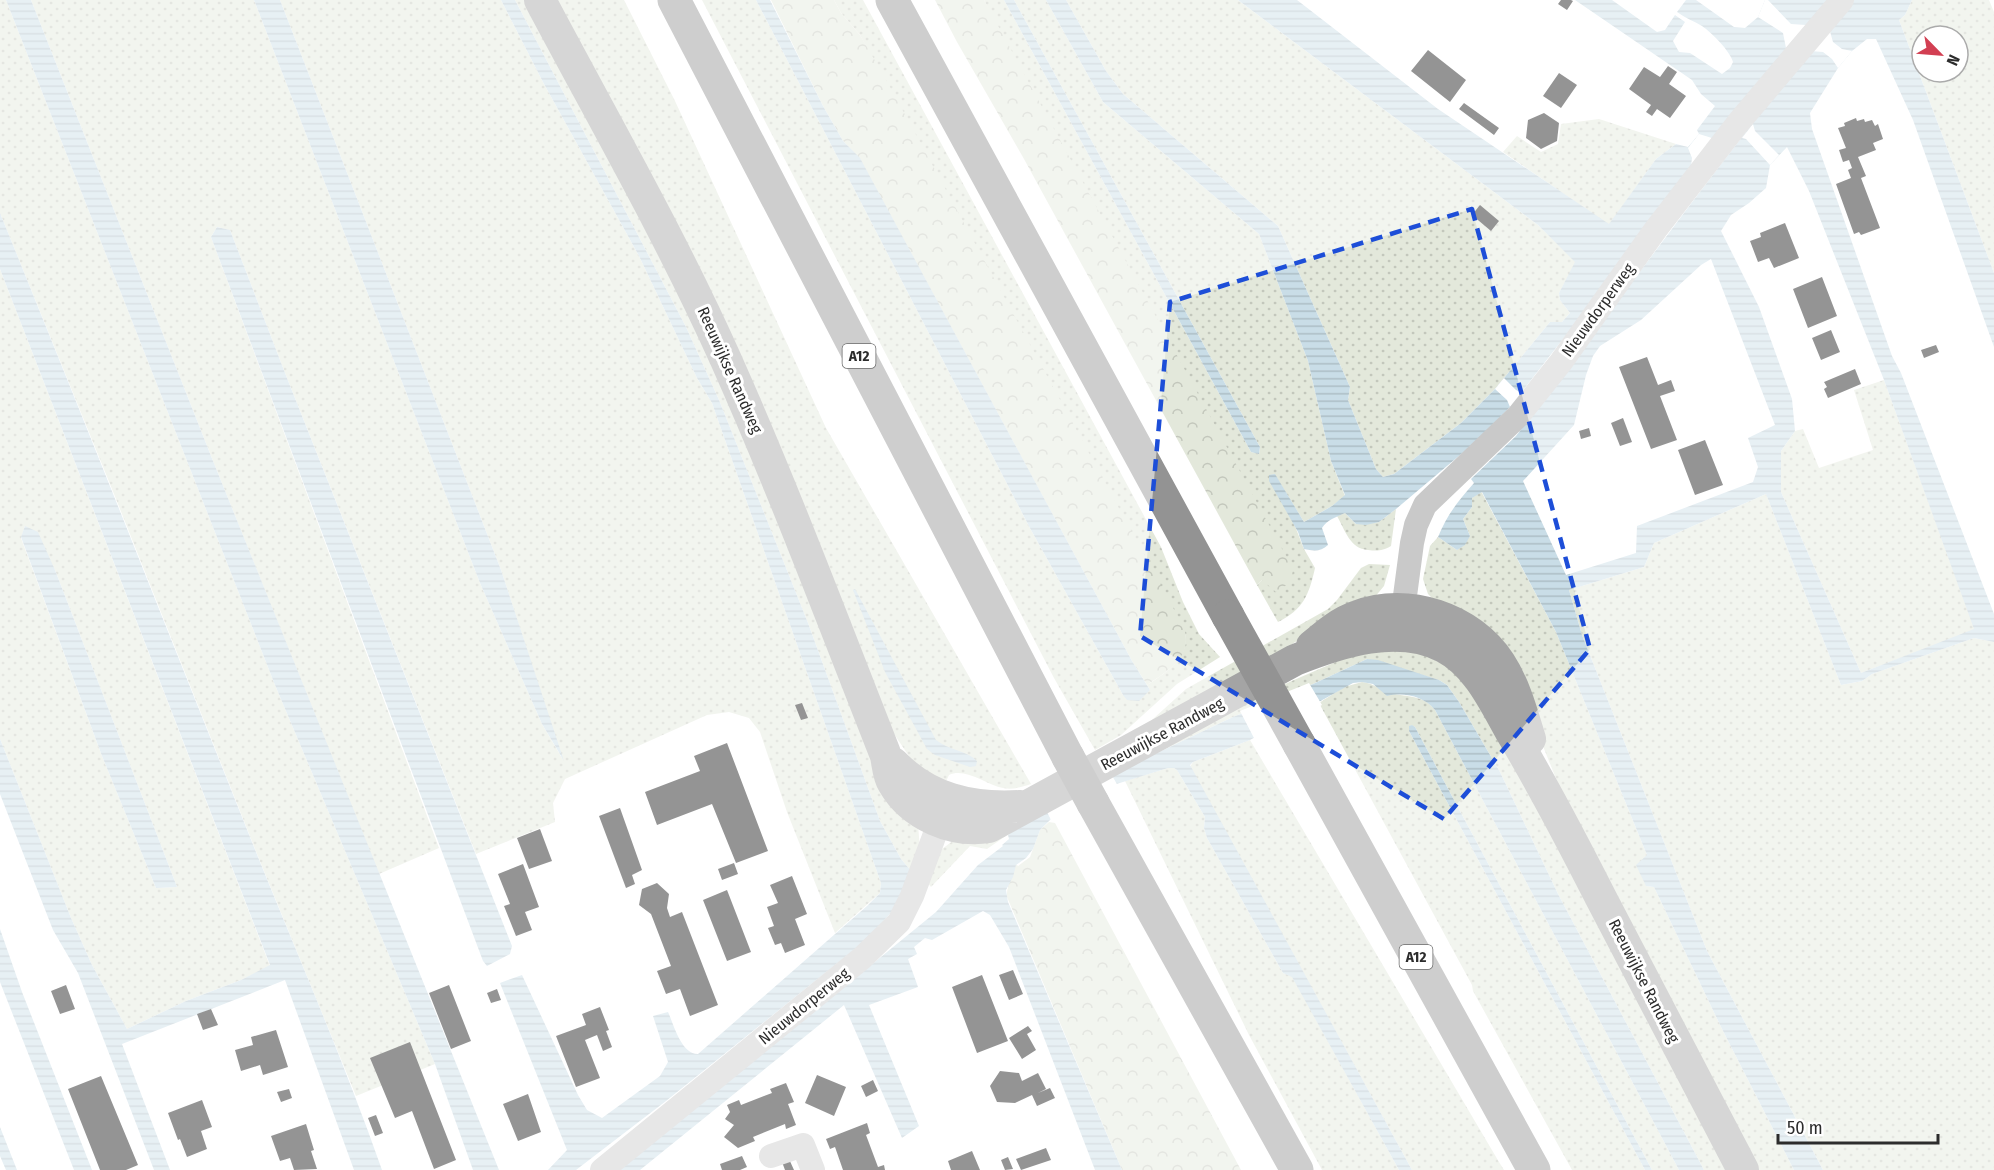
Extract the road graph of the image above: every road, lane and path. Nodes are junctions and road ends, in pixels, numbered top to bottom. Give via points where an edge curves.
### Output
1 (540, 0) edge
2 (674, 0) edge
3 (892, 0) edge
4 (1842, 0) edge
5 (1401, 622) junction
6 (944, 810) junction
7 (771, 1156) dead end
8 (602, 1170) edge
9 (813, 1170) edge
10 (1297, 1170) edge
11 (1534, 1170) edge
12 (1743, 1170) edge

1 - 6 main road, Reeuwijkse Randweg via 726,358 886,756 929,790
2 - 10 highway, A12, bridge via 1068,757
3 - 11 highway, A12, bridge
4 - 5 street, Nieuwdorperweg via 1738,123 1518,416 1425,505 1412,543
5 - 6 main road, Reeuwijkse Randweg via 1382,636 1295,660 1028,806
5 - 12 main road, Reeuwijkse Randweg via 1419,638 1436,643 1469,666 1496,706 1547,791
6 - 8 street, Nieuwdorperweg via 899,922 862,958
7 - 9 street via 803,1145

